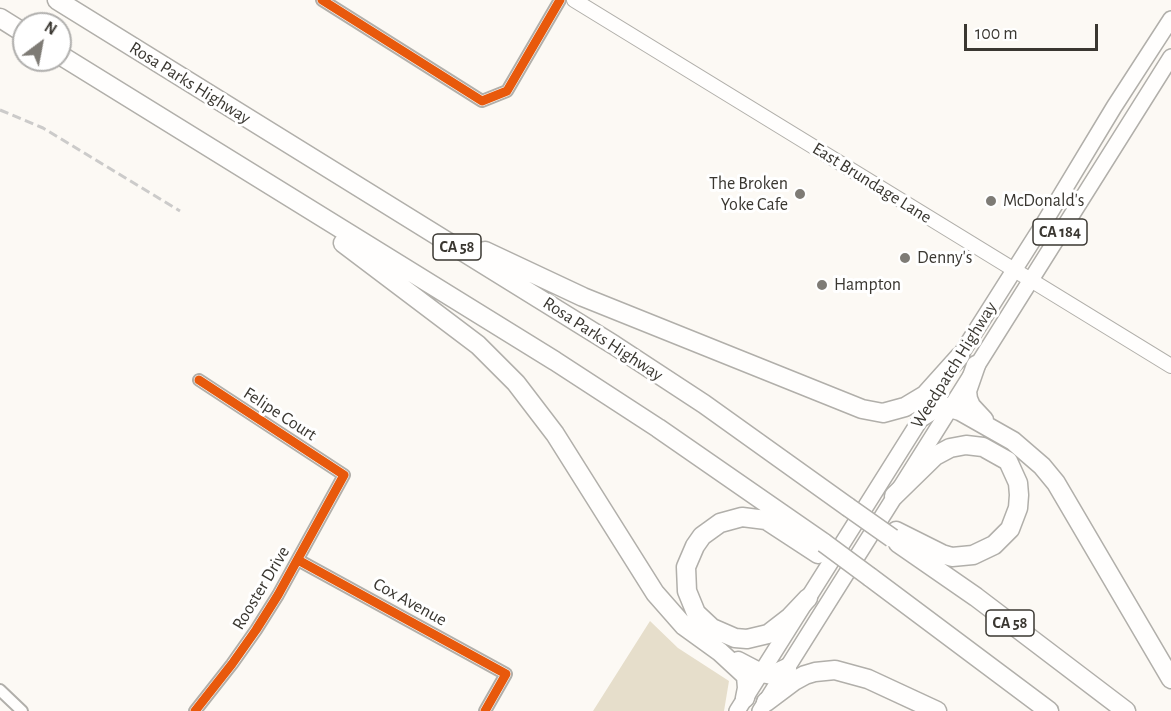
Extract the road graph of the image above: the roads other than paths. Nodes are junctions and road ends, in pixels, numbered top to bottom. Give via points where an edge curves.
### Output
1 (57, 0) edge
2 (322, 0) edge
3 (560, 0) edge
4 (574, 0) edge
5 (1171, 18) edge
6 (1171, 57) edge
7 (72, 62) edge
8 (253, 122) junction
9 (309, 210) junction
10 (1013, 270) junction
11 (1029, 280) junction
12 (960, 356) junction
13 (976, 365) junction
14 (1171, 366) edge
15 (199, 380) dead end
16 (950, 407) junction
17 (922, 417) junction
18 (992, 428) junction
19 (344, 475) joint
20 (894, 496) junction
21 (894, 534) junction
22 (821, 548) junction
23 (298, 560) junction
24 (808, 598) junction
25 (720, 652) junction
26 (787, 668) junction
27 (761, 673) junction
28 (1171, 679) edge
29 (0, 690) edge
30 (741, 705) edge
31 (763, 706) edge
32 (22, 711) edge
33 (195, 711) edge
34 (485, 711) edge
35 (937, 711) edge
36 (1049, 711) edge
37 (1126, 711) edge

1 - 8 highway, Rosa Parks Highway / CA 58
2 - 3 street via 482,101 507,90
4 - 10 main road, East Brundage Lane
5 - 10 main road, Weedpatch Highway / CA 184
6 - 11 main road, Weedpatch Highway / CA 184
7 - 9 highway, CA 58
8 - 12 highway via 531,274 862,409 883,412 904,407 925,395
8 - 21 highway, Rosa Parks Highway / CA 58, bridge via 614,345 848,507
9 - 22 highway, CA 58 via 658,428
9 - 25 highway via 341,241 478,345 516,383 555,434 655,593 684,626
10 - 11 main road, East Brundage Lane
10 - 12 main road, Weedpatch Highway / CA 184
11 - 13 main road, Weedpatch Highway / CA 184
11 - 14 main road, East Brundage Lane
12 - 17 main road, Weedpatch Highway / CA 184
13 - 16 main road, Weedpatch Highway / CA 184
13 - 18 highway via 968,399
15 - 19 street, Felipe Court
16 - 17 highway via 936,408
16 - 18 highway
16 - 20 main road, Weedpatch Highway / CA 184
17 - 24 main road, Weedpatch Highway / CA 184
18 - 28 highway via 1025,450 1056,483
19 - 23 street, Rooster Drive
20 - 21 highway via 936,456 966,445 983,447 1008,461 1019,495 1010,529 994,545 973,555 952,557
20 - 26 main road, Weedpatch Highway / CA 184
21 - 37 highway, CA 58
22 - 24 highway via 766,520 742,517 720,523 702,536 686,567 687,591 696,613 712,628 735,638 768,634
22 - 36 highway, CA 58, bridge
23 - 33 street, Rooster Drive via 256,630
23 - 34 street, Cox Avenue via 506,674
24 - 27 main road, Weedpatch Highway / CA 184
25 - 27 highway
25 - 30 highway via 746,676 747,688
26 - 27 highway via 772,675
26 - 31 main road, Weedpatch Highway / CA 184
27 - 30 main road, Weedpatch Highway / CA 184
29 - 32 street
31 - 35 highway via 794,681 814,672 835,670 868,679

